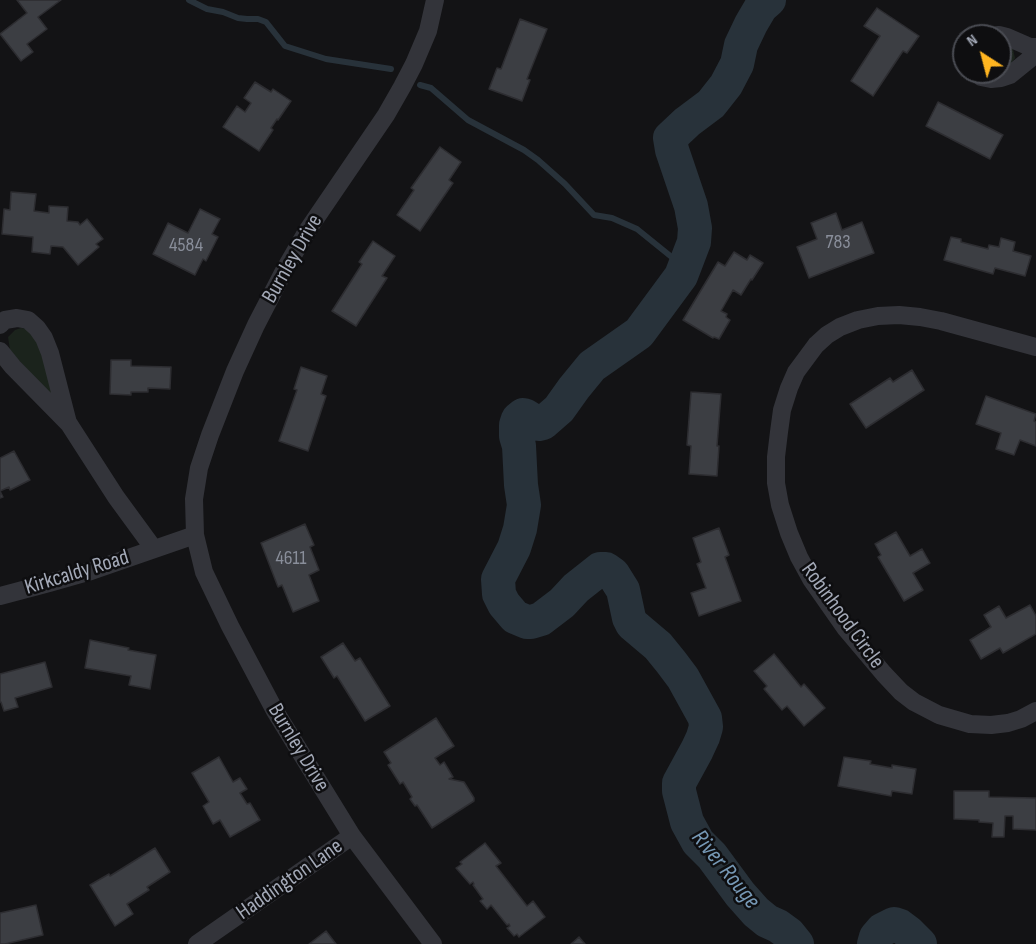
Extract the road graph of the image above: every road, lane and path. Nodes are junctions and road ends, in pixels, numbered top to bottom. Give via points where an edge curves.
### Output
1 (435, 0) edge
2 (1012, 39) edge
3 (1036, 47) edge
4 (1036, 54) edge
5 (1012, 73) edge
6 (0, 325) edge
7 (1036, 348) edge
8 (0, 351) edge
9 (69, 424) junction
10 (195, 535) junction
11 (154, 549) junction
12 (0, 596) edge
13 (1036, 711) edge
14 (352, 836) junction
15 (197, 944) edge
16 (433, 944) edge

1 - 10 street, Burnley Drive via 428,31 402,87 307,231 235,371 199,468 194,499
2 - 3 street
4 - 5 street
6 - 9 street via 5,320 28,320 44,338
7 - 13 street, Robinhood Circle via 920,317 878,316 840,327 807,357 789,388 782,410 776,483 789,533 811,579 857,642 901,692 939,715 970,724 1008,723
8 - 9 street
9 - 11 street
10 - 11 street
10 - 14 street, Burnley Drive via 204,572 230,626 275,711
11 - 12 street, Kirkcaldy Road
14 - 15 street, Haddington Lane
14 - 16 street, Burnley Drive

